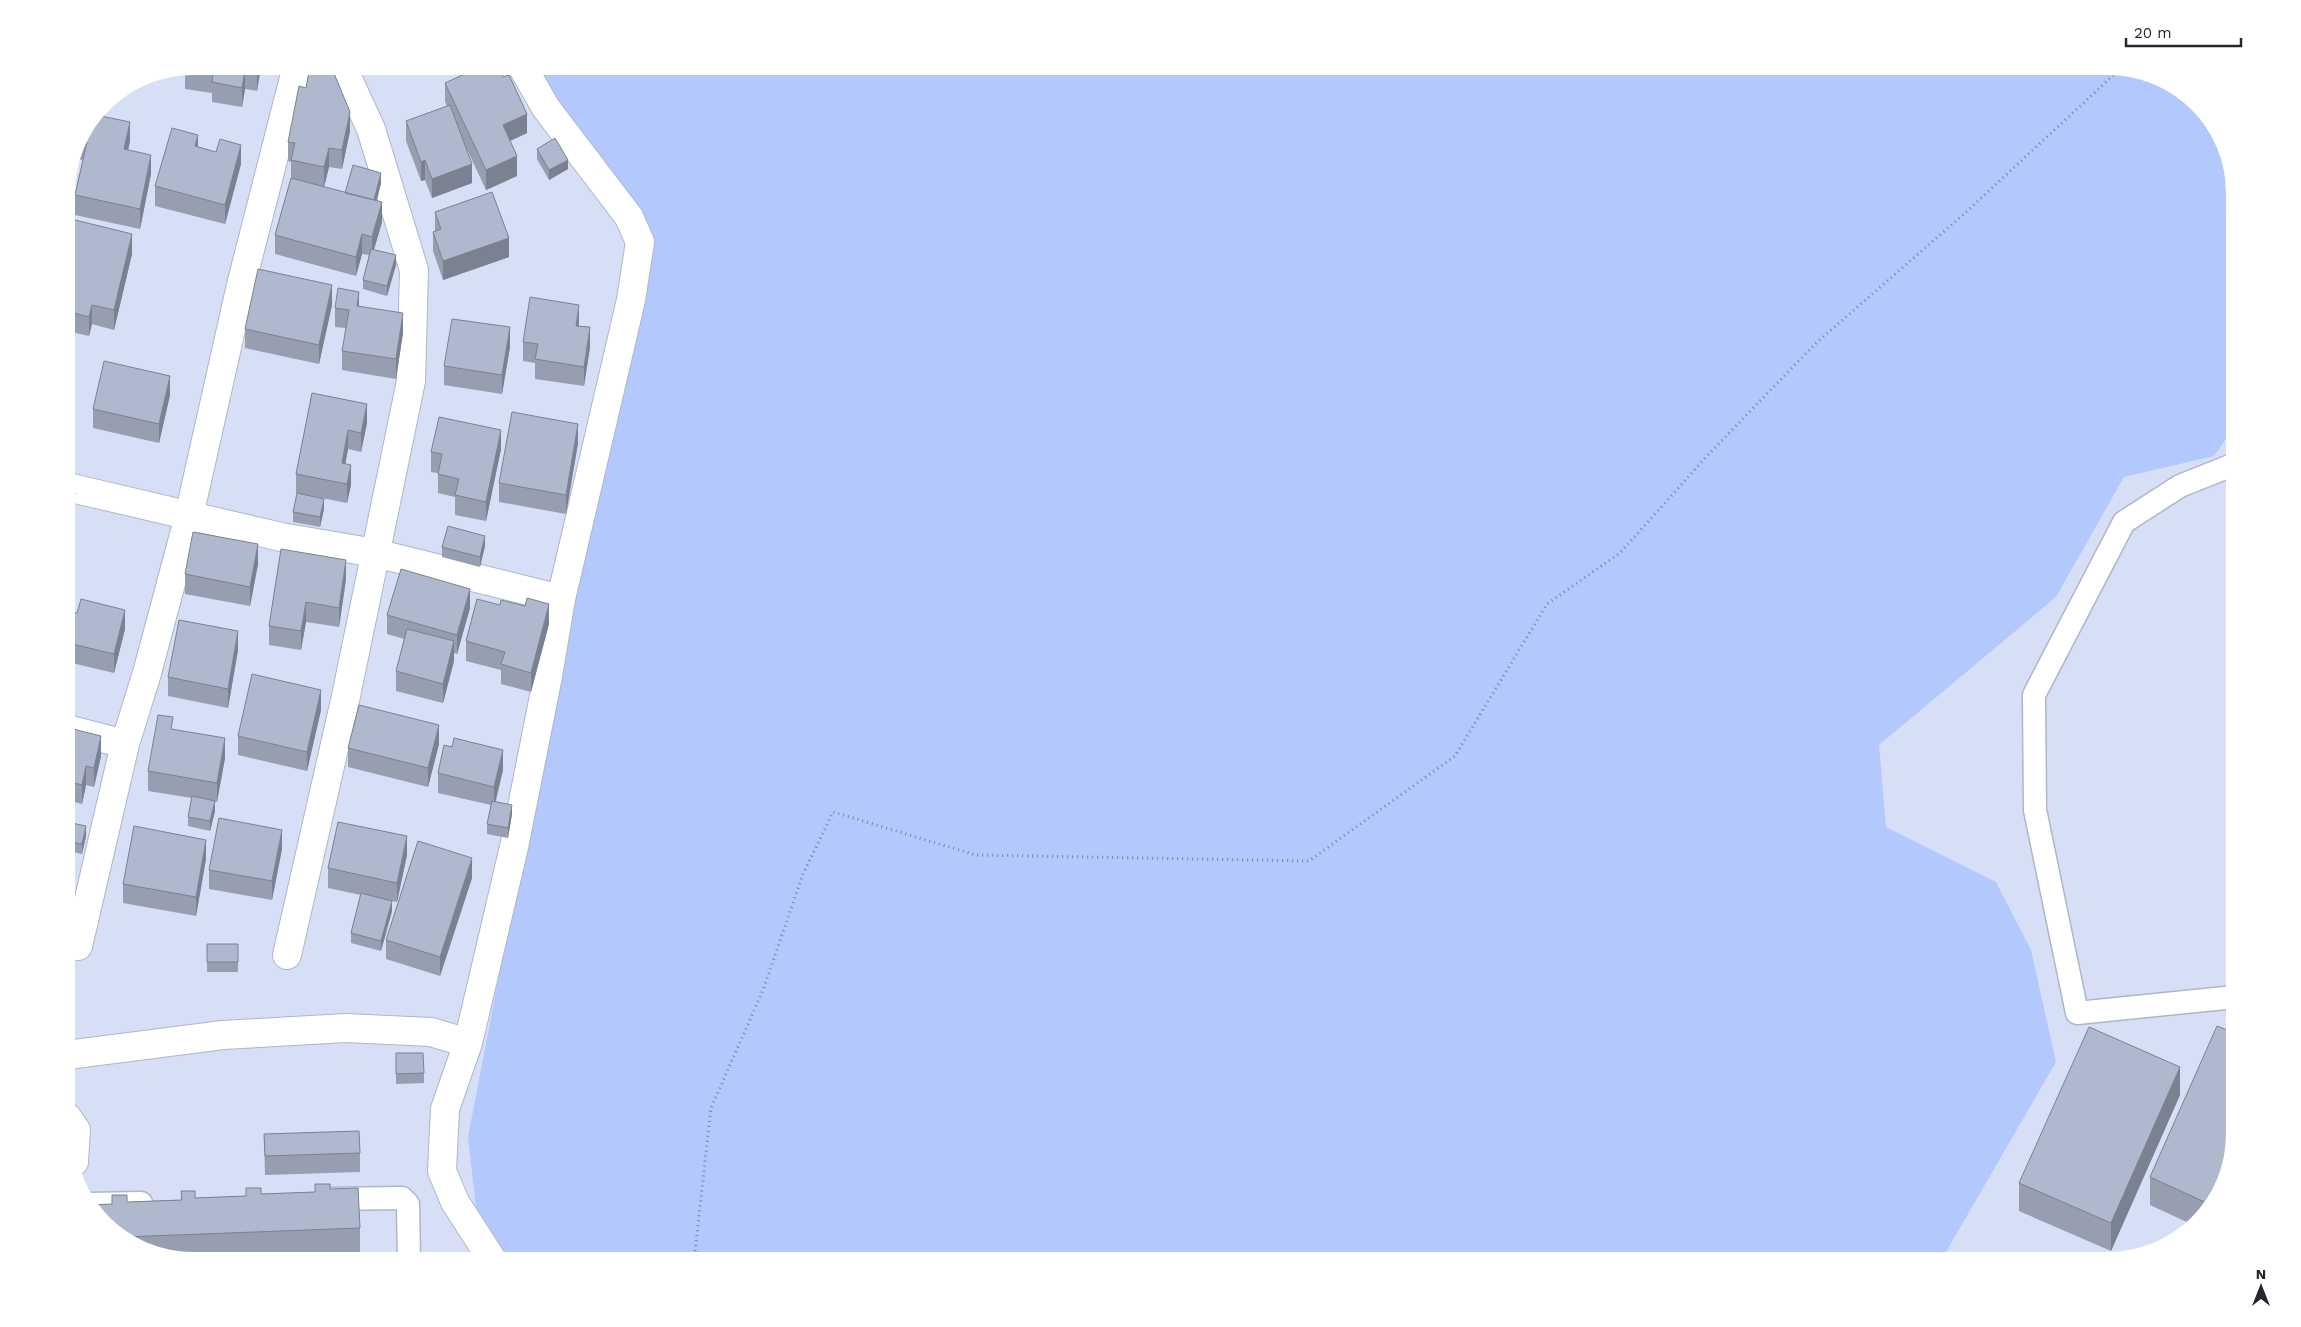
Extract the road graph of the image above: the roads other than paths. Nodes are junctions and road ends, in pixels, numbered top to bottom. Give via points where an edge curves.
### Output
1 (296, 75) edge
2 (346, 75) edge
3 (527, 75) edge
4 (2226, 468) edge
5 (75, 489) edge
6 (189, 516) junction
7 (375, 553) junction
8 (561, 599) junction
9 (75, 731) edge
10 (125, 744) junction
11 (78, 946) dead end
12 (287, 955) dead end
13 (2226, 998) edge
14 (468, 1043) junction
15 (75, 1054) edge
16 (75, 1129) edge
17 (75, 1144) edge
18 (304, 1200) edge
19 (158, 1202) edge
20 (98, 1204) edge
21 (409, 1252) edge
22 (488, 1252) edge

1 - 6 street via 241,285
2 - 7 street via 371,129 414,270 411,381
3 - 8 street via 546,108 629,217 640,242 629,309
4 - 13 lane via 2180,486 2124,522 2034,695 2035,810 2077,1013
5 - 6 street
6 - 7 street via 281,537
6 - 10 street
7 - 8 street
7 - 12 street
8 - 14 street via 514,847
9 - 10 street
10 - 11 street
14 - 15 street via 431,1032 346,1028 223,1035
14 - 22 street via 445,1109 442,1171 455,1202
16 - 17 street
18 - 21 lane via 402,1198 408,1204
19 - 20 lane

